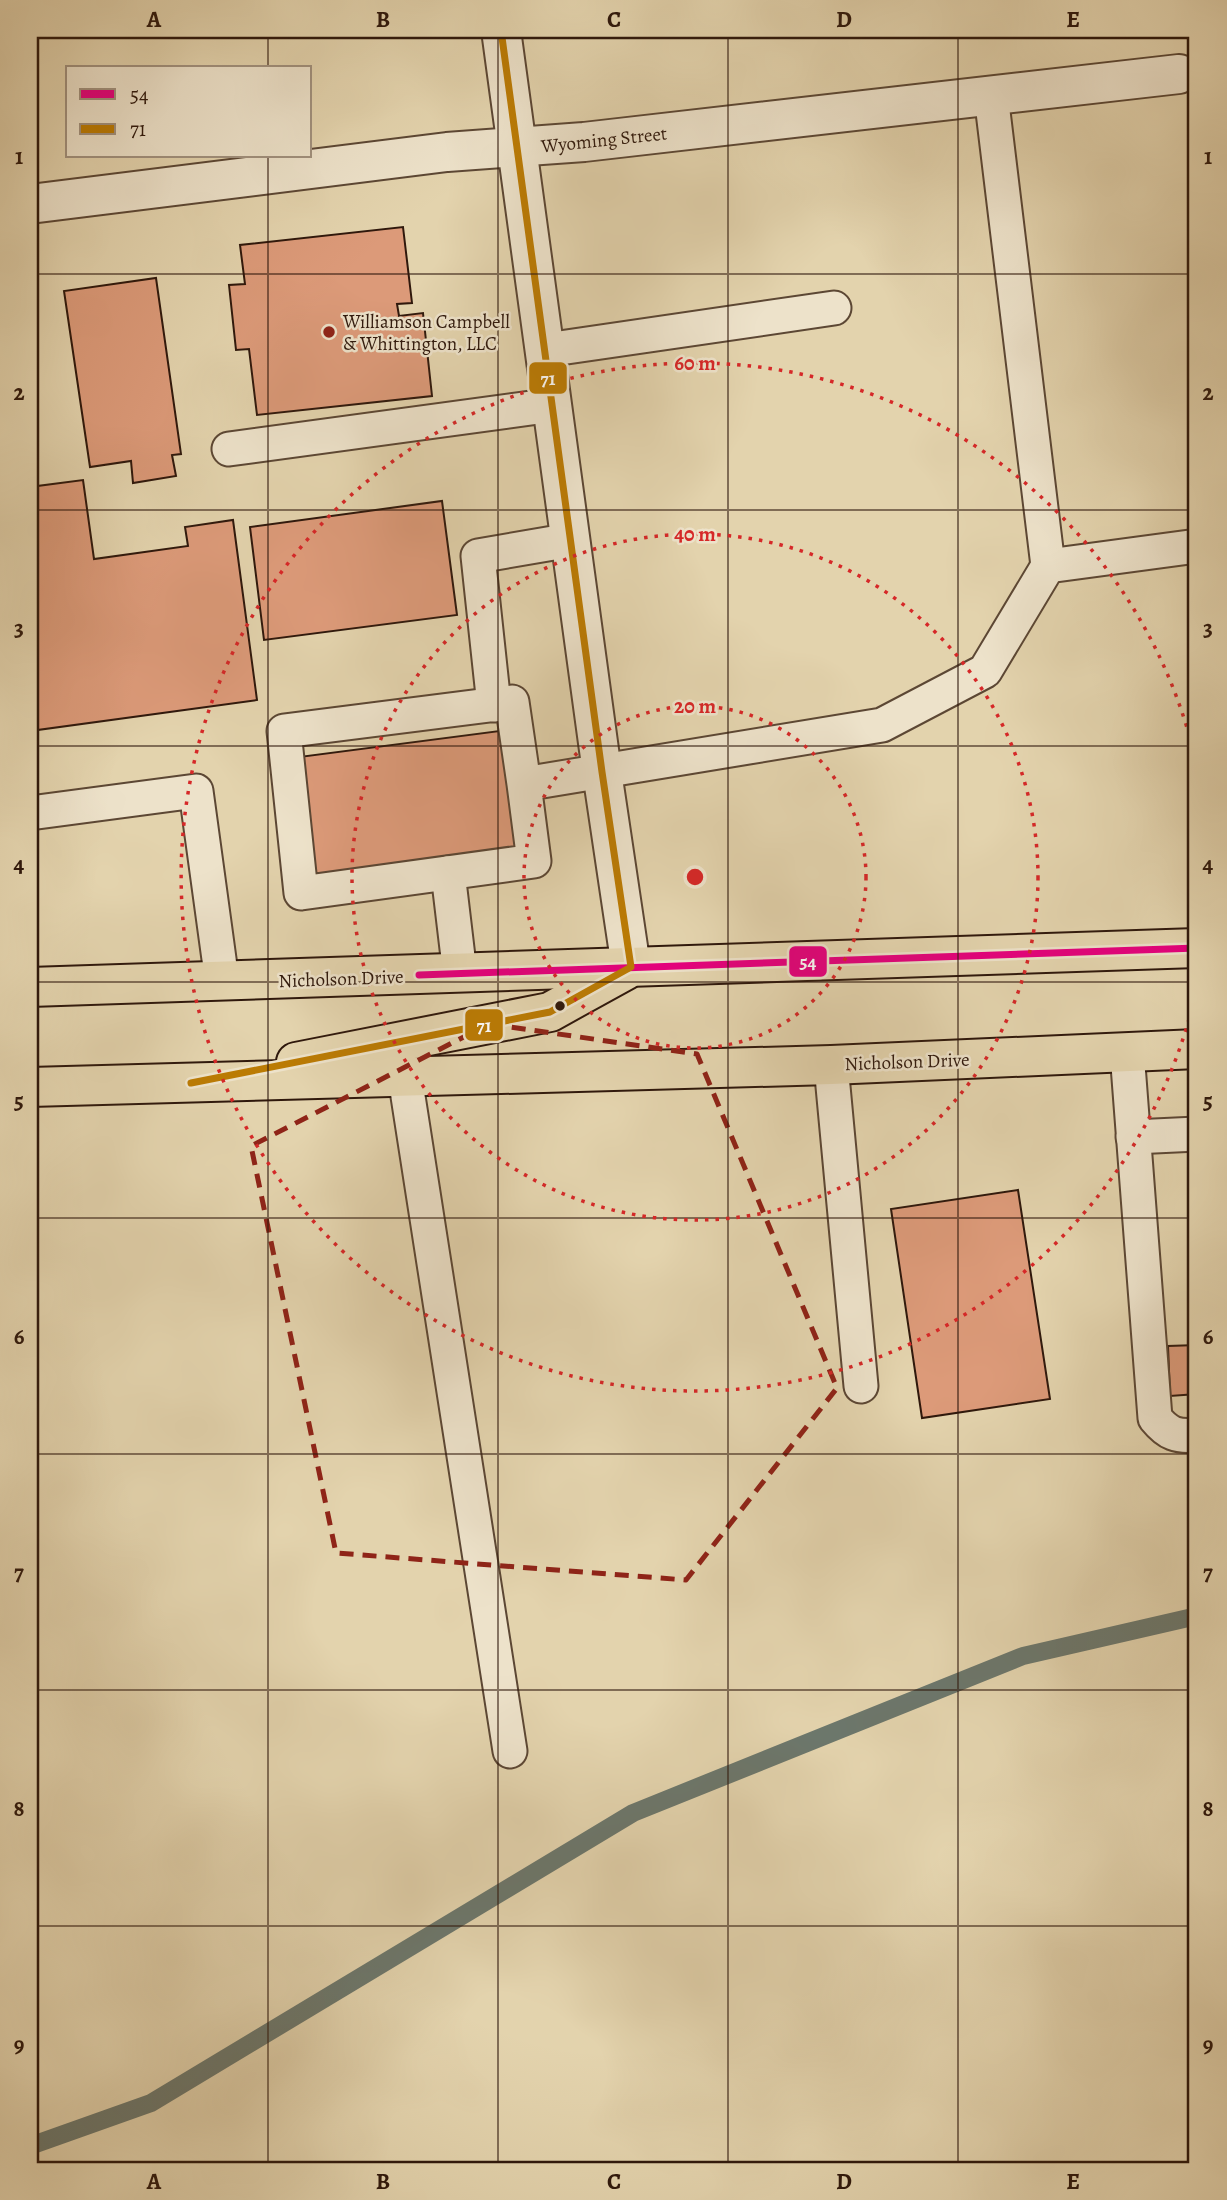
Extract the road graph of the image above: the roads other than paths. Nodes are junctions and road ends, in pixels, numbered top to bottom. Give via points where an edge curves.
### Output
1 (501, 30) edge
2 (1179, 74) dead end
3 (991, 95) junction
4 (518, 148) junction
5 (30, 204) edge
6 (834, 308) dead end
7 (546, 350) junction
8 (553, 405) junction
9 (229, 449) dead end
10 (571, 540) junction
11 (1197, 546) edge
12 (1048, 566) junction
13 (494, 705) junction
14 (602, 772) junction
15 (524, 784) junction
16 (30, 813) edge
17 (455, 869) junction
18 (1197, 948) edge
19 (631, 967) junction
20 (460, 974) junction
21 (222, 981) junction
22 (30, 987) edge
23 (1197, 1049) edge
24 (1127, 1052) junction
25 (831, 1065) junction
26 (405, 1077) junction
27 (191, 1083) junction
28 (30, 1087) edge
29 (1197, 1134) edge
30 (1133, 1137) junction
31 (861, 1386) dead end
32 (1197, 1435) edge
33 (510, 1751) dead end

1 - 4 street
2 - 3 street, Wyoming Street
3 - 4 street, Wyoming Street
3 - 12 lane
4 - 5 street, Wyoming Street via 447,152
4 - 7 street
6 - 7 lane
7 - 8 street
8 - 9 lane
8 - 10 street
10 - 13 lane via 478,556
10 - 14 street
11 - 12 lane
12 - 14 lane via 985,671 882,725
13 - 15 lane via 512,702
13 - 17 lane via 441,725 363,735 284,732 301,893
14 - 15 lane
14 - 19 street
15 - 17 lane via 534,861
16 - 21 lane via 196,791
17 - 20 lane
18 - 19 main road, Nicholson Drive
19 - 20 main road, Nicholson Drive
19 - 27 main road via 550,1012
20 - 21 main road, Nicholson Drive
21 - 22 main road, Nicholson Drive
23 - 24 main road, Nicholson Drive
24 - 25 main road, Nicholson Drive
24 - 30 lane
25 - 26 main road, Nicholson Drive
25 - 31 lane
26 - 27 main road, Nicholson Drive
26 - 33 lane
27 - 28 main road, Nicholson Drive
29 - 30 lane
30 - 32 lane via 1155,1418 1165,1430 1180,1437

